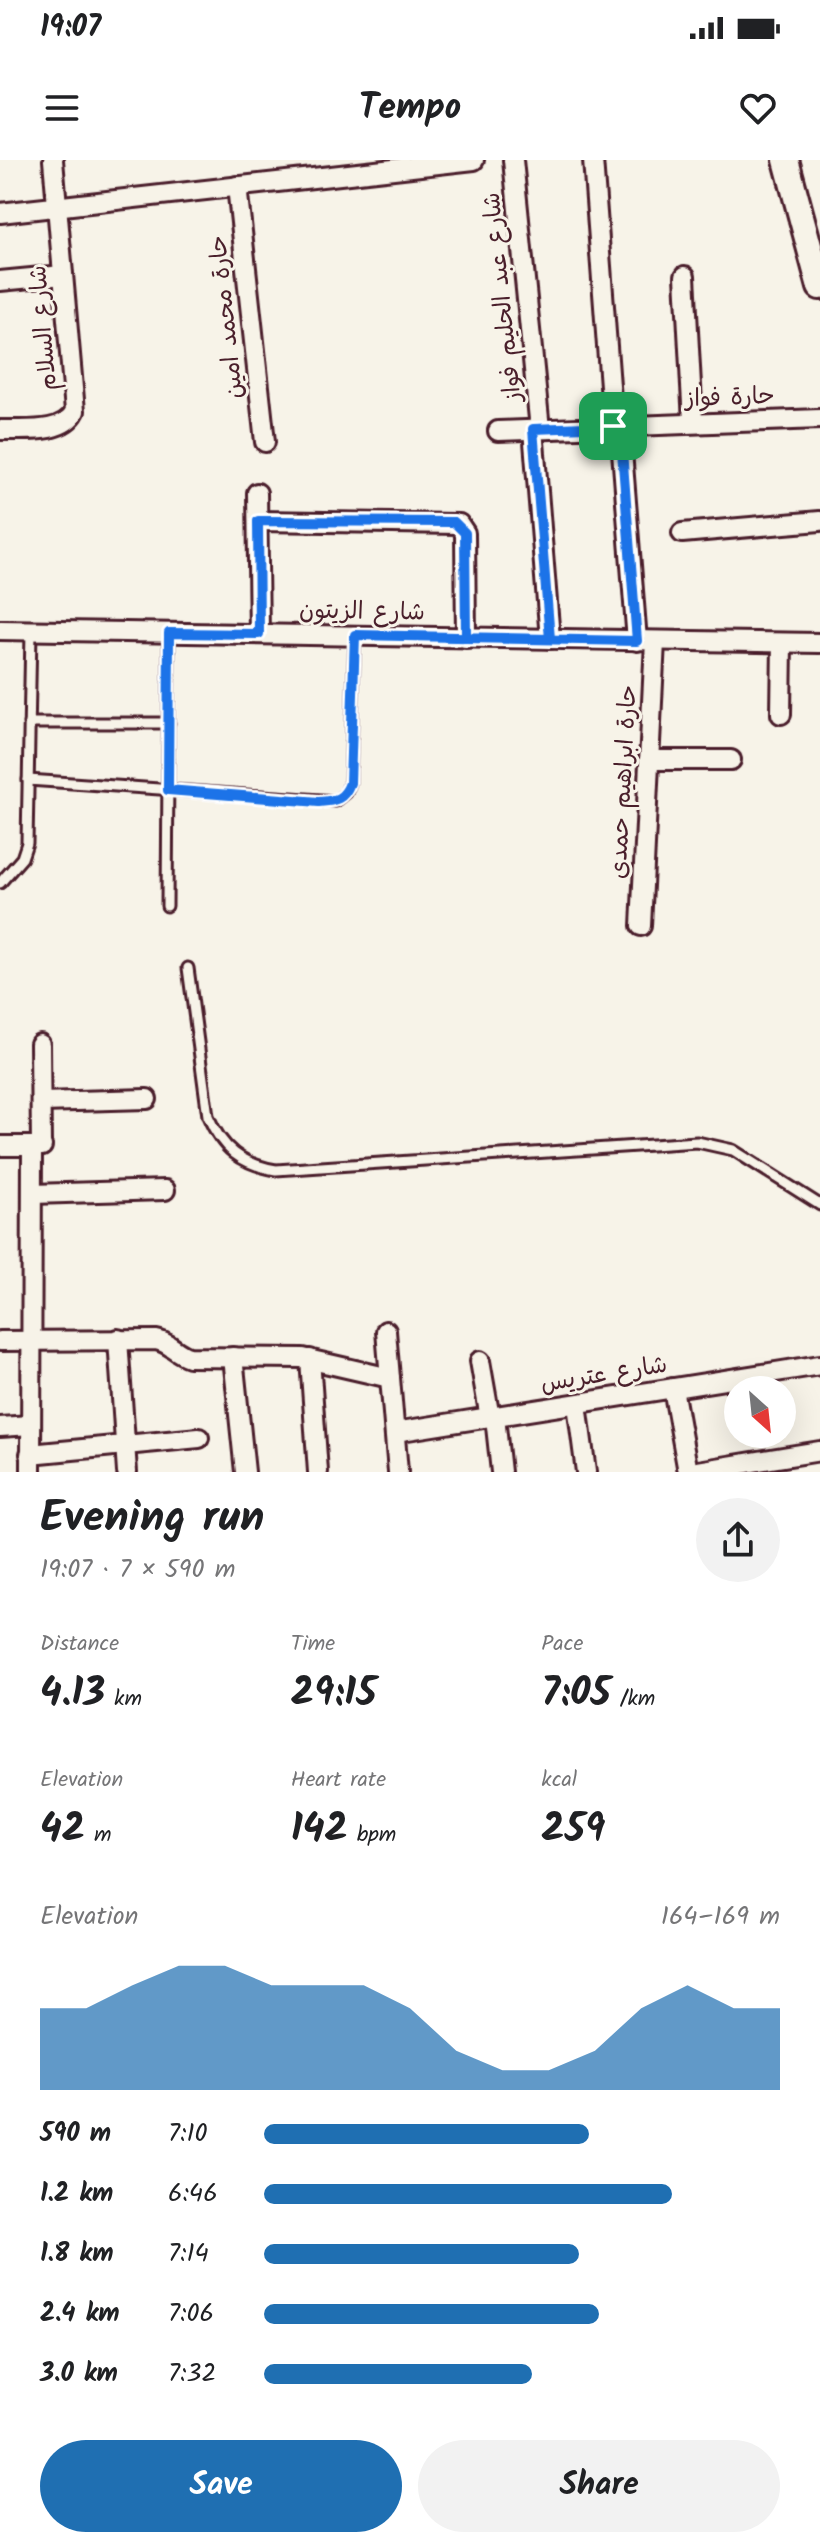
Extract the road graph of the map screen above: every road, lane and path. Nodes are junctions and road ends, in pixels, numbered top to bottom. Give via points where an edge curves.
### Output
1 (53, 160) edge
2 (474, 160) edge
3 (513, 160) edge
4 (593, 160) edge
5 (786, 160) edge
6 (237, 186) junction
7 (57, 206) junction
8 (0, 213) edge
9 (63, 275) junction
10 (685, 276) dead end
11 (0, 281) edge
12 (820, 287) edge
13 (820, 419) edge
14 (693, 422) junction
15 (617, 426) junction
16 (537, 429) junction
17 (0, 430) edge
18 (498, 431) dead end
19 (265, 442) dead end
20 (257, 493) dead end
21 (258, 521) junction
22 (820, 521) edge
23 (682, 533) dead end
24 (0, 630) edge
25 (31, 631) junction
26 (169, 633) junction
27 (259, 634) junction
28 (355, 635) junction
29 (466, 638) junction
30 (550, 639) junction
31 (646, 641) junction
32 (782, 643) junction
33 (820, 643) edge
34 (781, 714) dead end
35 (29, 723) junction
36 (169, 723) junction
37 (649, 760) junction
38 (731, 760) dead end
39 (28, 780) junction
40 (168, 790) junction
41 (0, 883) edge
42 (167, 906) dead end
43 (641, 926) dead end
44 (188, 968) dead end
45 (40, 1044) dead end
46 (147, 1099) dead end
47 (41, 1102) junction
48 (0, 1146) edge
49 (40, 1146) junction
50 (165, 1190) dead end
51 (32, 1194) junction
52 (820, 1205) edge
53 (386, 1331) dead end
54 (118, 1339) junction
55 (0, 1341) edge
56 (32, 1341) junction
57 (233, 1357) junction
58 (310, 1359) junction
59 (480, 1361) dead end
60 (820, 1365) edge
61 (390, 1378) junction
62 (673, 1388) junction
63 (577, 1404) junction
64 (492, 1417) junction
65 (31, 1425) junction
66 (0, 1427) edge
67 (395, 1432) junction
68 (199, 1438) dead end
69 (124, 1445) junction
70 (820, 1451) edge
71 (30, 1463) edge
72 (127, 1472) edge
73 (245, 1472) edge
74 (318, 1472) edge
75 (398, 1472) edge
76 (501, 1472) edge
77 (586, 1472) edge
78 (690, 1472) edge

1 - 7 street, شارع السلام
2 - 6 street
3 - 16 street, شارع عبد الحليم فواز
4 - 15 street, حارة ابراهيم حمدى
5 - 12 main road
6 - 7 street
6 - 19 street, حارة محمد امين
7 - 8 street
7 - 9 street, شارع السلام
9 - 11 street
9 - 17 street, شارع السلام via 75,411 56,426
10 - 14 street
13 - 14 street, حارة فواز
14 - 15 street, حارة فواز
15 - 16 street, حارة فواز
15 - 31 street, حارة ابراهيم حمدى
16 - 18 street, حارة فواز
16 - 30 street, شارع عبد الحليم فواز
20 - 21 street
21 - 27 street
21 - 29 street via 459,524 465,533
22 - 23 street
24 - 25 street, شارع الزيتون
25 - 26 street, شارع الزيتون
25 - 35 lane
26 - 27 street, شارع الزيتون
26 - 36 lane
27 - 28 street, شارع الزيتون
28 - 29 street, شارع الزيتون
28 - 40 lane via 346,793 336,801 319,802
29 - 30 street, شارع الزيتون
30 - 31 street, شارع الزيتون
31 - 32 street, شارع الزيتون
31 - 37 street, حارة ابراهيم حمدى
32 - 33 street, شارع الزيتون
32 - 34 street
35 - 36 lane
35 - 39 lane
36 - 40 lane
37 - 38 street
37 - 43 street, حارة ابراهيم حمدى
39 - 40 lane
39 - 41 lane via 27,843 22,858
40 - 42 lane
44 - 52 lane via 208,1116 233,1155 253,1166 276,1170 697,1142 733,1150
45 - 47 street
46 - 47 street
47 - 49 street
48 - 49 street
49 - 51 street
50 - 51 street
51 - 56 street
53 - 61 street
54 - 56 street
54 - 57 street via 166,1341 189,1357
54 - 69 street
55 - 56 street
56 - 65 street
57 - 58 street
57 - 73 street
58 - 61 street
58 - 74 street
59 - 64 street
60 - 62 street, شارع عتريس
61 - 67 street
62 - 63 street, شارع عتريس
62 - 78 street
63 - 64 street, شارع عتريس
63 - 77 street
64 - 67 street, شارع عتريس
64 - 76 street
65 - 66 street
65 - 71 street
67 - 75 street
68 - 69 street
69 - 71 street
69 - 72 street
70 - 78 street

